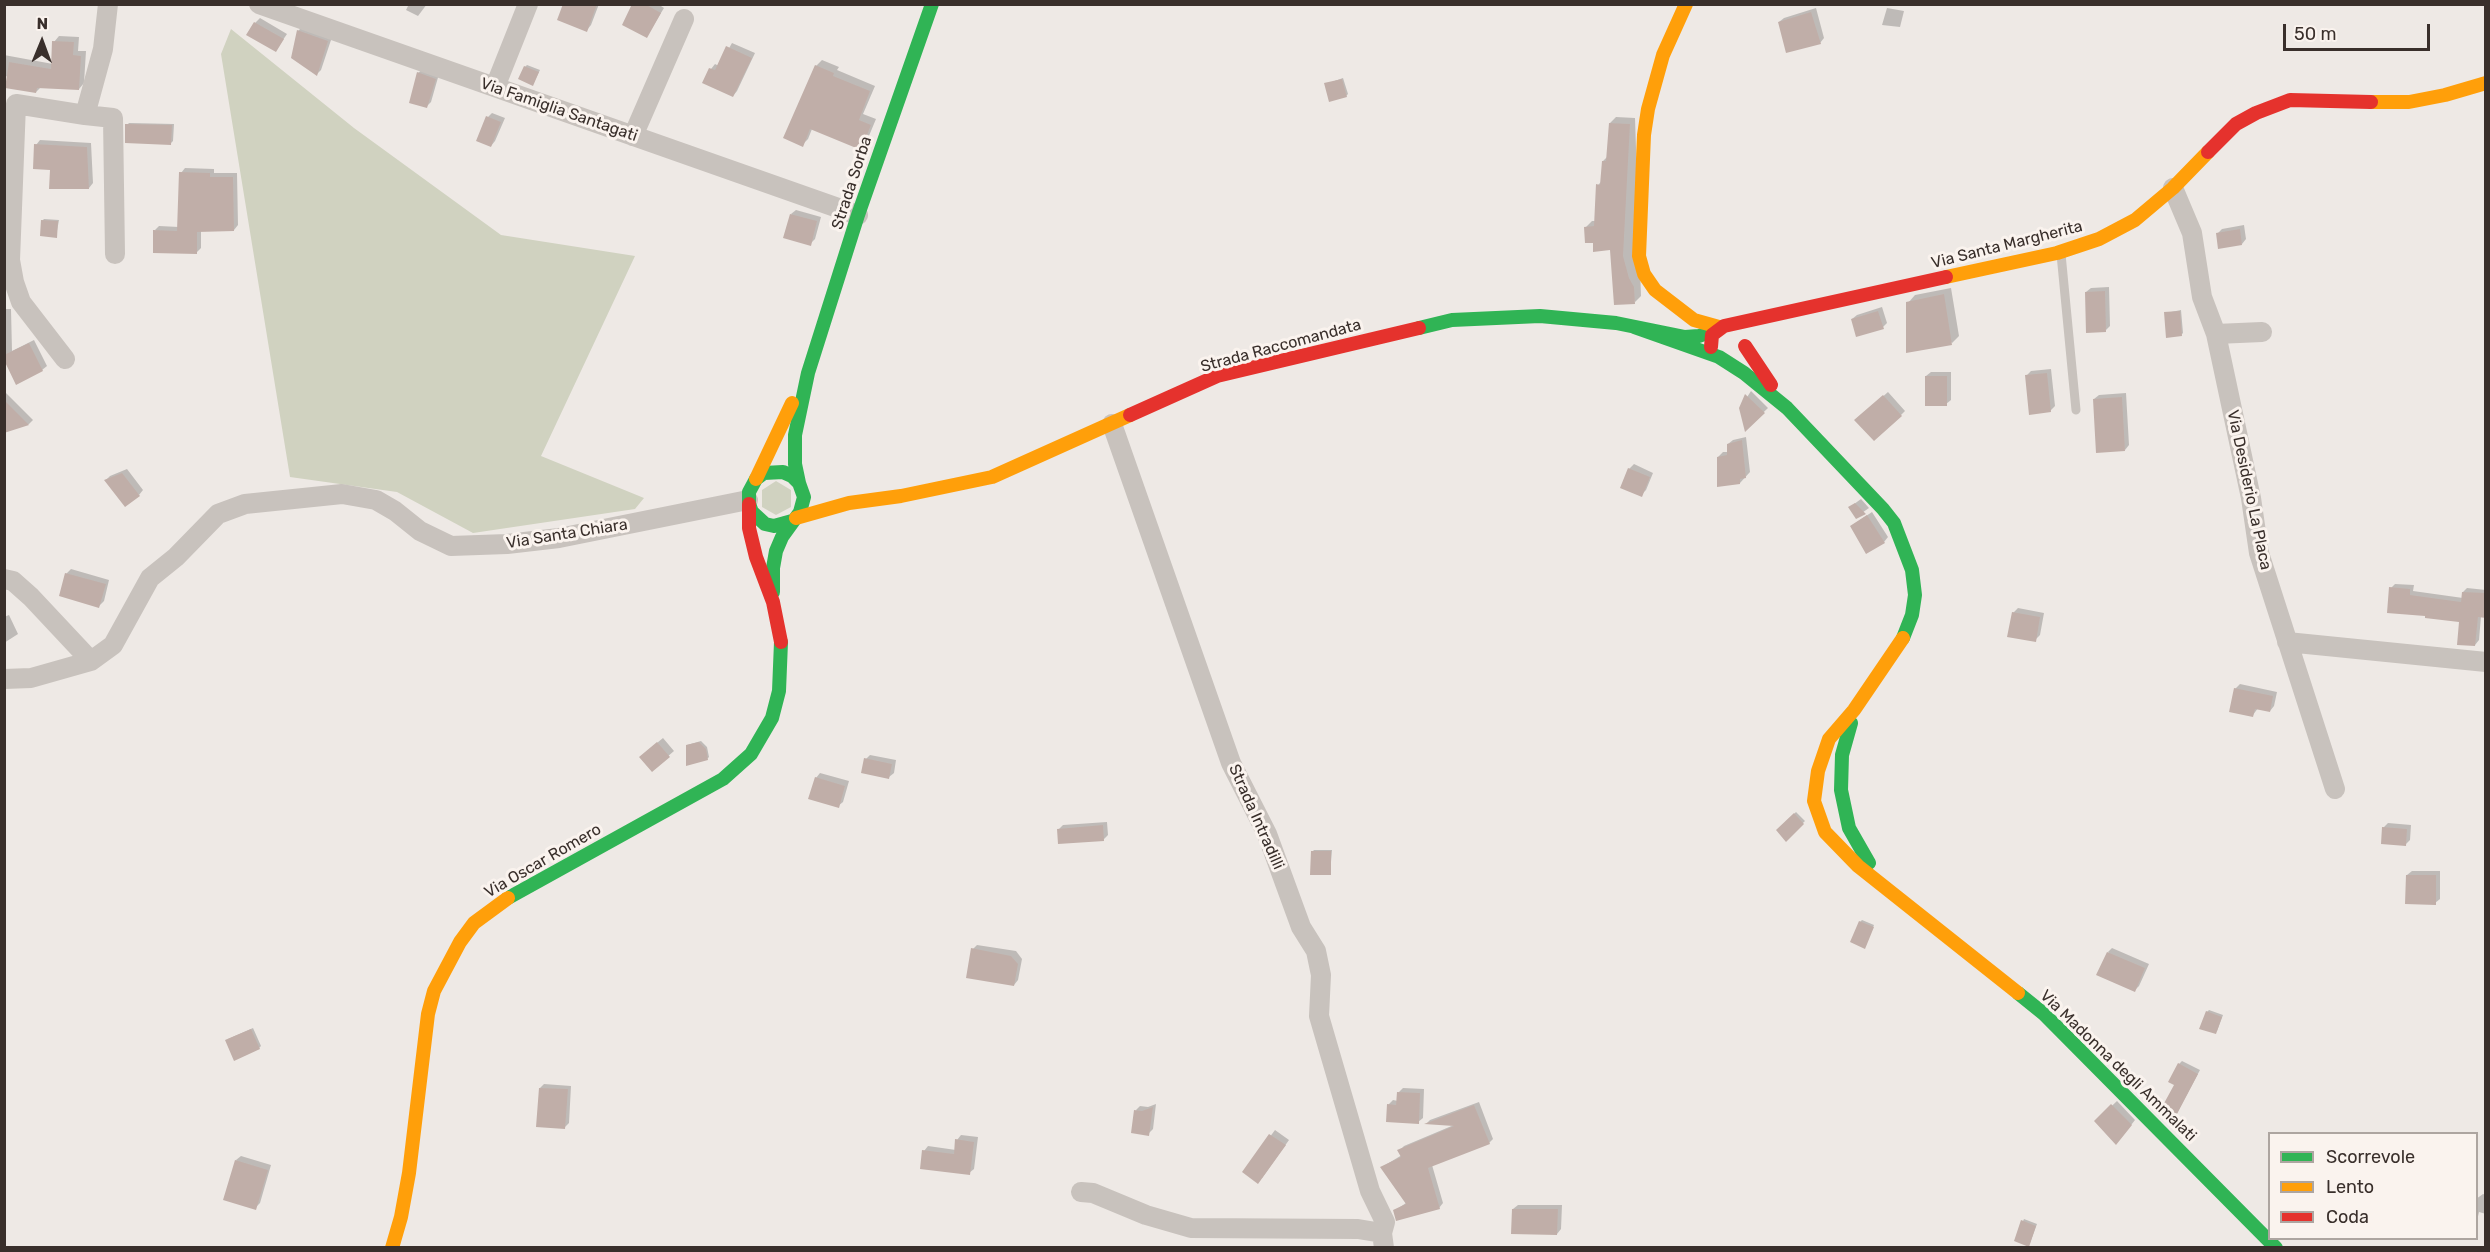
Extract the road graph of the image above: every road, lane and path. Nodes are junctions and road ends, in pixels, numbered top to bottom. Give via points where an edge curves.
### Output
1 (108, 4) edge
2 (259, 4) edge
3 (528, 4) edge
4 (932, 4) edge
5 (1686, 4) edge
6 (684, 19) dead end
7 (2486, 83) edge
8 (495, 87) junction
9 (10, 103) edge
10 (85, 116) junction
11 (633, 136) junction
12 (2173, 188) junction
13 (858, 215) junction
14 (2061, 252) junction
15 (115, 254) dead end
16 (1777, 315) junction
17 (1634, 327) junction
18 (1720, 328) junction
19 (2262, 332) dead end
20 (2216, 334) junction
21 (1745, 344) junction
22 (1721, 358) junction
23 (65, 359) dead end
24 (808, 373) junction
25 (1787, 408) junction
26 (2076, 410) dead end
27 (1112, 423) junction
28 (756, 479) junction
29 (801, 486) junction
30 (748, 502) junction
31 (849, 503) junction
32 (794, 520) junction
33 (4, 579) edge
34 (773, 602) junction
35 (2287, 642) junction
36 (91, 661) junction
37 (2486, 662) edge
38 (4, 679) edge
39 (1854, 710) junction
40 (2335, 789) dead end
41 (1898, 897) junction
42 (1081, 1192) dead end
43 (1383, 1240) edge
44 (2268, 1240) edge
45 (392, 1248) edge

1 - 10 street via 103,49
2 - 8 street, Via Famiglia Santagati
3 - 8 street
4 - 13 street, Strada Sorba
5 - 18 street via 1664,55 1648,109 1640,256 1644,274 1655,290 1694,320
6 - 11 street
7 - 12 street, Via Santa Margherita via 2409,102 2290,100 2236,124
8 - 11 street, Via Famiglia Santagati
9 - 10 street
9 - 23 street via 10,260 14,282 21,302
10 - 15 street via 113,118
11 - 13 street, Via Famiglia Santagati
12 - 14 street, Via Santa Margherita via 2135,220 2099,239
12 - 20 street, Via Desiderio La Placa via 2192,233 2202,297
13 - 24 street, Strada Sorba
14 - 16 street, Via Santa Margherita
14 - 26 lane
16 - 18 street, Via Santa Margherita
16 - 21 street via 1758,325
17 - 18 street, Via Santa Margherita via 1685,337
17 - 22 street
17 - 27 street, Strada Raccomandata via 1540,316 1452,321 1217,376
18 - 21 street via 1730,325 1741,331
18 - 22 street via 1711,341 1714,353
19 - 20 street
20 - 35 street, Via Desiderio La Placa via 2259,553
21 - 22 street via 1734,358
21 - 25 street
22 - 25 street
24 - 28 street
24 - 29 street via 795,435 795,464
25 - 39 street via 1883,508 1894,523 1912,570 1916,595 1906,632
27 - 31 street, Strada Raccomandata via 992,477
27 - 43 street, Strada Intradilli via 1232,763 1268,834 1301,927 1316,951 1321,975 1319,1016 1370,1191 1385,1222
28 - 29 street via 764,473 783,472
28 - 30 street
29 - 31 street via 817,498
29 - 32 street via 803,505
30 - 32 street via 765,524 774,526
30 - 34 street via 756,557
30 - 36 street, Via Santa Chiara via 559,538 451,546 420,531 376,500 342,494 245,504 218,514 150,578 113,645
31 - 32 street
32 - 34 street via 776,551
33 - 36 street via 13,581 31,597
34 - 45 street, Via Oscar Romero via 782,654 779,691 772,718 750,754 723,779 495,906 474,923 444,968 428,1014 409,1173
35 - 37 street
35 - 40 street, Via Desiderio La Placa
36 - 38 street, Via Santa Chiara via 31,678
39 - 41 street via 1842,755 1840,790 1849,828 1869,863
39 - 41 street via 1829,739 1818,771 1814,801 1825,832 1858,866
41 - 44 street, Via Madonna degli Ammalati via 2044,1014
42 - 43 street via 1191,1228 1358,1229

